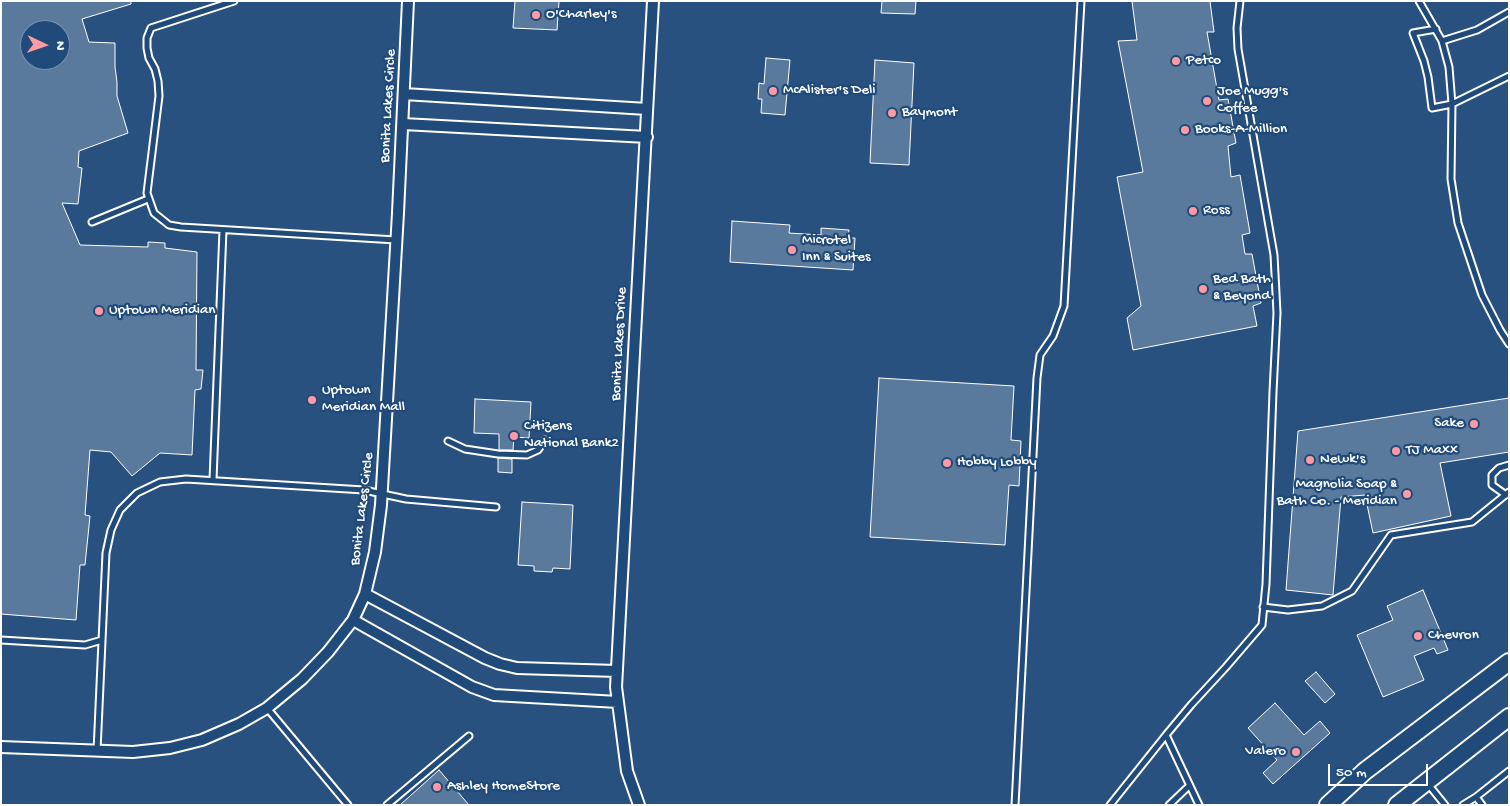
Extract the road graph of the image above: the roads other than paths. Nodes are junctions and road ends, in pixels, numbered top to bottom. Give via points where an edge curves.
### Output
1 (234, 1) edge
2 (408, 1) edge
3 (653, 1) edge
4 (1081, 1) edge
5 (1240, 1) edge
6 (1419, 1) edge
7 (1509, 12) edge
8 (1436, 29) junction
9 (1442, 41) junction
10 (1509, 76) edge
11 (404, 94) junction
12 (1452, 104) junction
13 (648, 109) junction
14 (403, 124) junction
15 (647, 137) junction
16 (148, 200) junction
17 (92, 222) dead end
18 (223, 230) junction
19 (397, 240) junction
20 (1509, 344) edge
21 (544, 440) dead end
22 (448, 441) dead end
23 (1509, 465) edge
24 (213, 480) junction
25 (1507, 493) edge
26 (382, 494) junction
27 (496, 507) dead end
28 (365, 594) junction
29 (1263, 607) junction
30 (353, 620) junction
31 (1, 640) edge
32 (102, 640) junction
33 (1509, 662) edge
34 (617, 671) junction
35 (618, 702) junction
36 (266, 708) junction
37 (1509, 717) edge
38 (1166, 735) junction
39 (469, 736) dead end
40 (1, 747) edge
41 (97, 752) junction
42 (1509, 771) edge
43 (1426, 782) junction
44 (1189, 786) junction
45 (1476, 797) junction
46 (348, 805) edge
47 (387, 805) edge
48 (639, 805) edge
49 (1015, 805) edge
50 (1110, 805) edge
51 (1169, 805) edge
52 (1199, 805) edge
53 (1328, 805) edge
54 (1398, 805) edge
55 (1445, 805) edge
56 (1463, 805) edge
57 (1482, 805) edge

1 - 16 lane via 151,28 147,38 148,58 155,69 159,96 147,182
2 - 11 street, Bonita Lakes Circle
3 - 13 street, Bonita Lakes Drive
4 - 49 lane via 1064,306 1053,336 1040,355 1037,378
5 - 29 lane via 1238,48 1274,255 1277,313
6 - 8 lane
7 - 9 lane via 1477,30
8 - 9 lane
8 - 12 lane via 1413,33 1428,77 1432,108
9 - 12 lane via 1449,67
10 - 12 lane
11 - 13 street
11 - 14 street, Bonita Lakes Circle
12 - 20 lane via 1451,180 1458,223 1482,295
13 - 15 street, Bonita Lakes Drive
14 - 15 street
14 - 19 street, Bonita Lakes Circle
15 - 34 street, Bonita Lakes Drive
16 - 17 lane
16 - 18 lane via 154,213 169,225
18 - 19 lane
18 - 24 lane
19 - 26 street, Bonita Lakes Circle
21 - 22 lane via 538,450 527,456 464,449
23 - 25 lane via 1492,475 1492,485
24 - 26 lane via 364,490
24 - 32 lane via 186,478 160,482 137,493 120,510 106,553
25 - 29 lane via 1472,522 1391,535 1352,592 1322,606 1288,610
26 - 27 lane
26 - 28 street, Bonita Lakes Circle via 375,552
28 - 30 street, Bonita Lakes Circle
28 - 34 street via 500,664 517,668
29 - 38 lane via 1262,625
30 - 35 street via 472,687 494,695
30 - 36 street, Bonita Lakes Circle via 302,679
31 - 32 lane via 85,644
32 - 41 lane
33 - 53 main road via 1365,771
34 - 35 street, Bonita Lakes Drive
35 - 48 street, Bonita Lakes Drive via 627,771
36 - 41 street, Bonita Lakes Circle via 202,740 170,748
36 - 46 lane
37 - 43 main road
38 - 44 lane
38 - 50 lane
39 - 47 lane
40 - 41 street, Bonita Lakes Circle
42 - 45 lane
43 - 54 main road
43 - 55 lane
44 - 51 lane
44 - 52 lane
45 - 56 lane
45 - 57 lane

